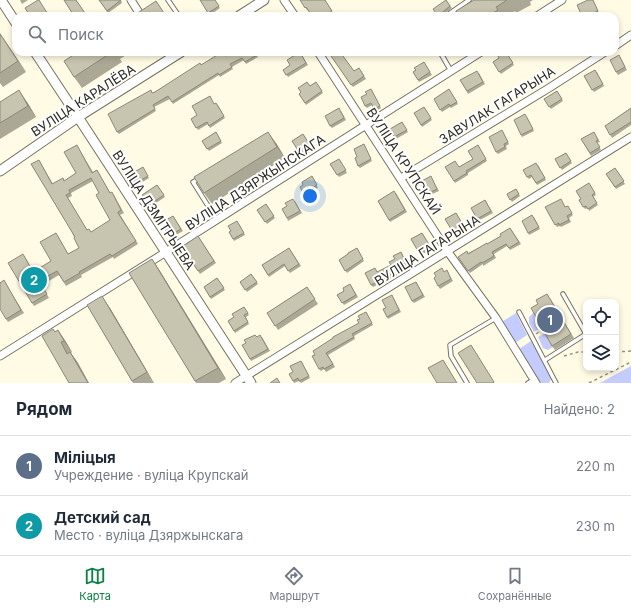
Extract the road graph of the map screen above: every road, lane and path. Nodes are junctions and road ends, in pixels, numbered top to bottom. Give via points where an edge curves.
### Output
1 (1, 0) edge
2 (131, 0) edge
3 (168, 0) edge
4 (264, 0) edge
5 (284, 0) edge
6 (469, 0) edge
7 (562, 0) edge
8 (138, 12) edge
9 (176, 12) edge
10 (245, 12) edge
11 (292, 12) edge
12 (452, 12) edge
13 (543, 12) edge
14 (12, 17) edge
15 (631, 36) edge
16 (619, 44) edge
17 (38, 56) edge
18 (176, 56) edge
19 (321, 56) edge
20 (442, 56) edge
21 (474, 56) edge
22 (599, 56) edge
23 (451, 71) junction
24 (78, 117) junction
25 (366, 125) junction
26 (631, 137) edge
27 (0, 171) edge
28 (200, 178) edge
29 (401, 178) junction
30 (217, 220) junction
31 (166, 252) junction
32 (448, 252) junction
33 (563, 294) dead end
34 (519, 312) dead end
35 (496, 318) junction
36 (583, 329) edge
37 (584, 335) edge
38 (631, 351) edge
39 (583, 352) edge
40 (619, 352) edge
41 (557, 353) junction
42 (0, 356) edge
43 (545, 360) junction
44 (631, 362) edge
45 (249, 380) edge
46 (533, 382) edge
47 (235, 383) edge
48 (467, 383) edge
49 (556, 383) edge
50 (589, 383) edge

1 - 14 street
2 - 8 street
3 - 9 lane
4 - 10 street
5 - 11 street
6 - 12 lane
7 - 13 street
15 - 16 street
17 - 24 street, ВУЛІЦА ДЗМІТРЫЕВА
18 - 24 street, ВУЛІЦА КАРАЛЁВА
19 - 25 street, ВУЛІЦА КРУПСКАЙ
20 - 23 lane
21 - 23 street, ВУЛІЦА ДЗЯРЖЫНСКАГА
22 - 29 street, ЗАВУЛАК ГАГАРЫНА
23 - 25 street, ВУЛІЦА ДЗЯРЖЫНСКАГА
24 - 27 street, ВУЛІЦА КАРАЛЁВА
24 - 31 street, ВУЛІЦА ДЗМІТРЫЕВА
25 - 29 street, ВУЛІЦА КРУПСКАЙ
25 - 30 street, ВУЛІЦА ДЗЯРЖЫНСКАГА
26 - 32 street, ВУЛІЦА ГАГАРЫНА
28 - 30 lane via 193,182
29 - 32 street, ВУЛІЦА КРУПСКАЙ
30 - 31 street, ВУЛІЦА ДЗЯРЖЫНСКАГА
31 - 42 street, ВУЛІЦА ДЗЯРЖЫНСКАГА
31 - 45 street, ВУЛІЦА ДЗМІТРЫЕВА
32 - 35 street, ВУЛІЦА КРУПСКАЙ
32 - 45 street, ВУЛІЦА ГАГАРЫНА
33 - 36 lane
34 - 43 lane
35 - 46 street, ВУЛІЦА КРУПСКАЙ
35 - 48 lane via 450,345 451,356
37 - 41 lane
38 - 40 path
39 - 41 path via 562,356
41 - 43 lane
43 - 49 lane
44 - 50 path
45 - 47 street, ВУЛІЦА ГАГАРЫНА

